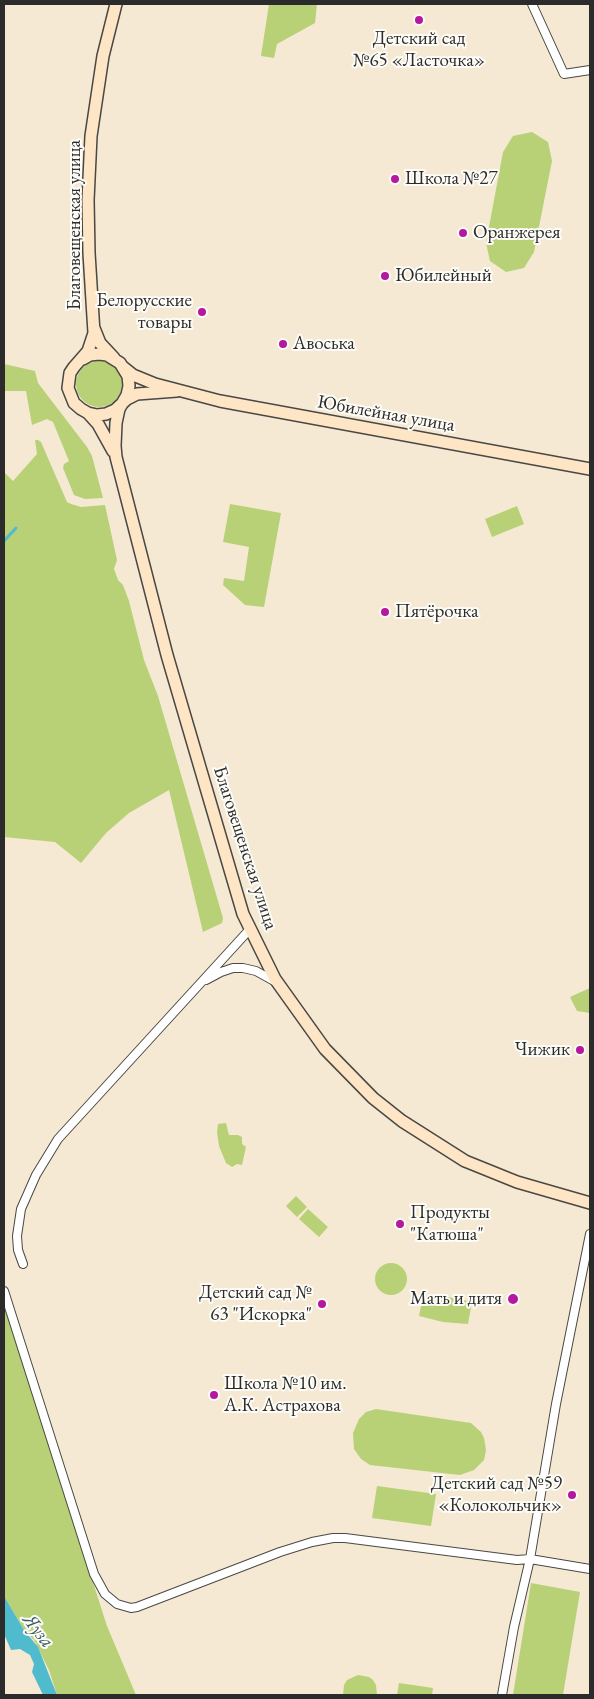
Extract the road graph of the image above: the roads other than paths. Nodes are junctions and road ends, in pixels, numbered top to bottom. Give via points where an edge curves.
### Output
1 (116, 4) edge
2 (532, 4) edge
3 (590, 70) edge
4 (94, 328) junction
5 (83, 358) junction
6 (119, 363) junction
7 (177, 391) junction
8 (122, 404) junction
9 (88, 413) junction
10 (116, 456) junction
11 (590, 469) edge
12 (250, 929) junction
13 (279, 984) junction
14 (199, 985) junction
15 (590, 1203) edge
16 (590, 1234) edge
17 (23, 1264) dead end
18 (4, 1291) edge
19 (530, 1559) junction
20 (590, 1569) edge
21 (502, 1695) edge

1 - 4 street, Благовещенская улица via 103,56 91,136 88,210
2 - 3 street via 564,74
4 - 5 street via 92,343
4 - 6 street via 100,343
5 - 6 street via 99,354
5 - 9 street via 70,373 68,388 74,403
6 - 7 street, Юбилейная улица via 133,375
6 - 8 street via 128,376 129,386
7 - 8 street, Юбилейная улица via 137,394
7 - 11 street, Юбилейная улица
8 - 9 street via 106,414
8 - 10 street via 115,430
9 - 10 street via 104,432
10 - 12 street, Благовещенская улица via 167,655
12 - 13 street, Благовещенская улица
12 - 14 street
13 - 14 street via 268,976 233,968
13 - 15 street, Благовещенская улица via 325,1049 373,1098 402,1122 465,1161 518,1182
14 - 17 street via 73,1121 44,1160 26,1195 18,1222 18,1250
16 - 19 street via 556,1404
18 - 19 street via 94,1574 105,1594 117,1604 137,1607 280,1552 333,1538
19 - 20 street
19 - 21 street

